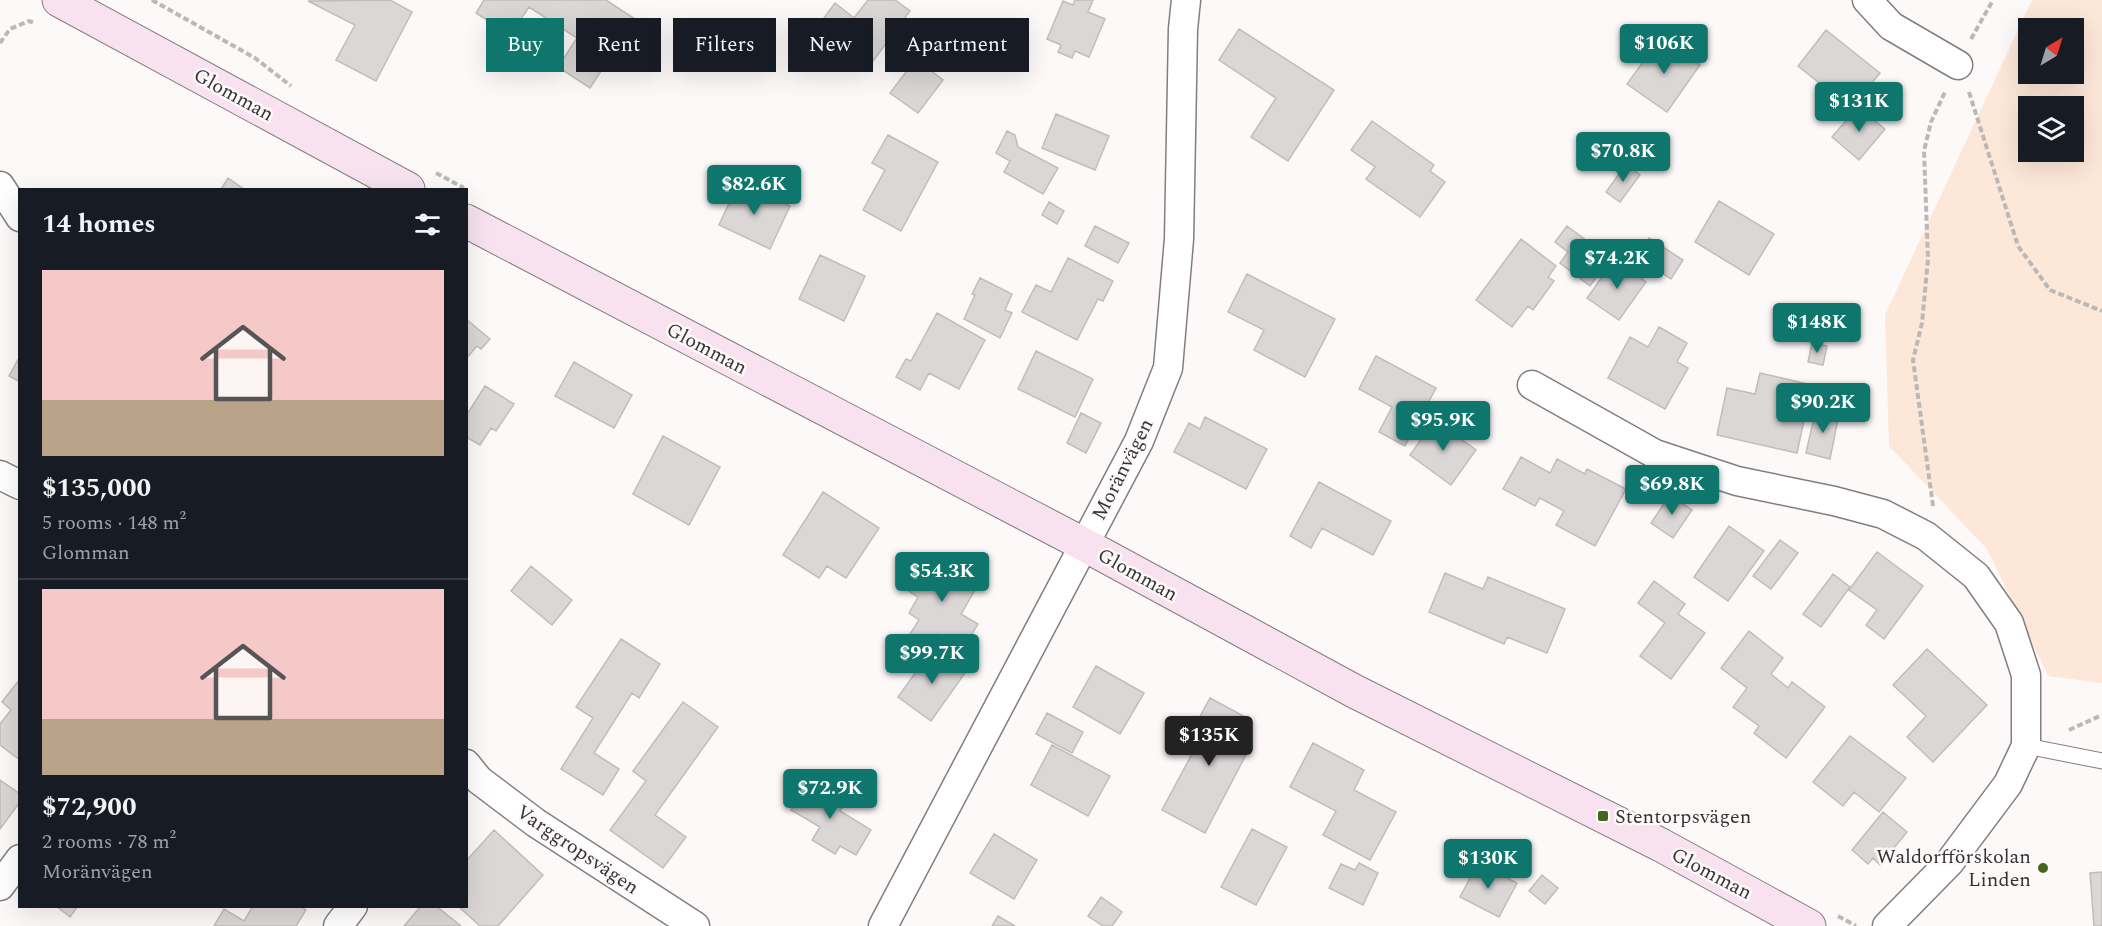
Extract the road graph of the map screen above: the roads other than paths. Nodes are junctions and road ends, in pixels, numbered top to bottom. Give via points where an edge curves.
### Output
1 (60, 0) edge
2 (1186, 0) edge
3 (1867, 0) edge
4 (1958, 65) road end
5 (0, 186) edge
6 (406, 188) edge
7 (18, 214) edge
8 (468, 222) edge
9 (1532, 385) dead end
10 (0, 475) edge
11 (18, 484) edge
12 (1083, 544) junction
13 (2026, 746) junction
14 (2102, 761) edge
15 (471, 778) edge
16 (18, 862) edge
17 (0, 886) edge
18 (352, 908) edge
19 (1822, 920) edge
20 (338, 926) edge
21 (695, 926) edge
22 (883, 926) edge
23 (1887, 926) edge

1 - 6 street, Glomman
2 - 12 street, Moränvägen via 1179,239 1168,368 1139,441
3 - 4 street via 1891,26
5 - 7 street
8 - 12 street, Glomman
9 - 13 street via 1656,454 1737,481 1883,514 1926,536 1976,576 2009,623 2026,675
10 - 11 street
12 - 19 street, Glomman via 1354,691 1661,845
12 - 22 street, Moränvägen
13 - 14 lane
13 - 23 street via 2008,784 1949,863
15 - 21 street, Varggropsvägen
16 - 17 street
18 - 20 street

